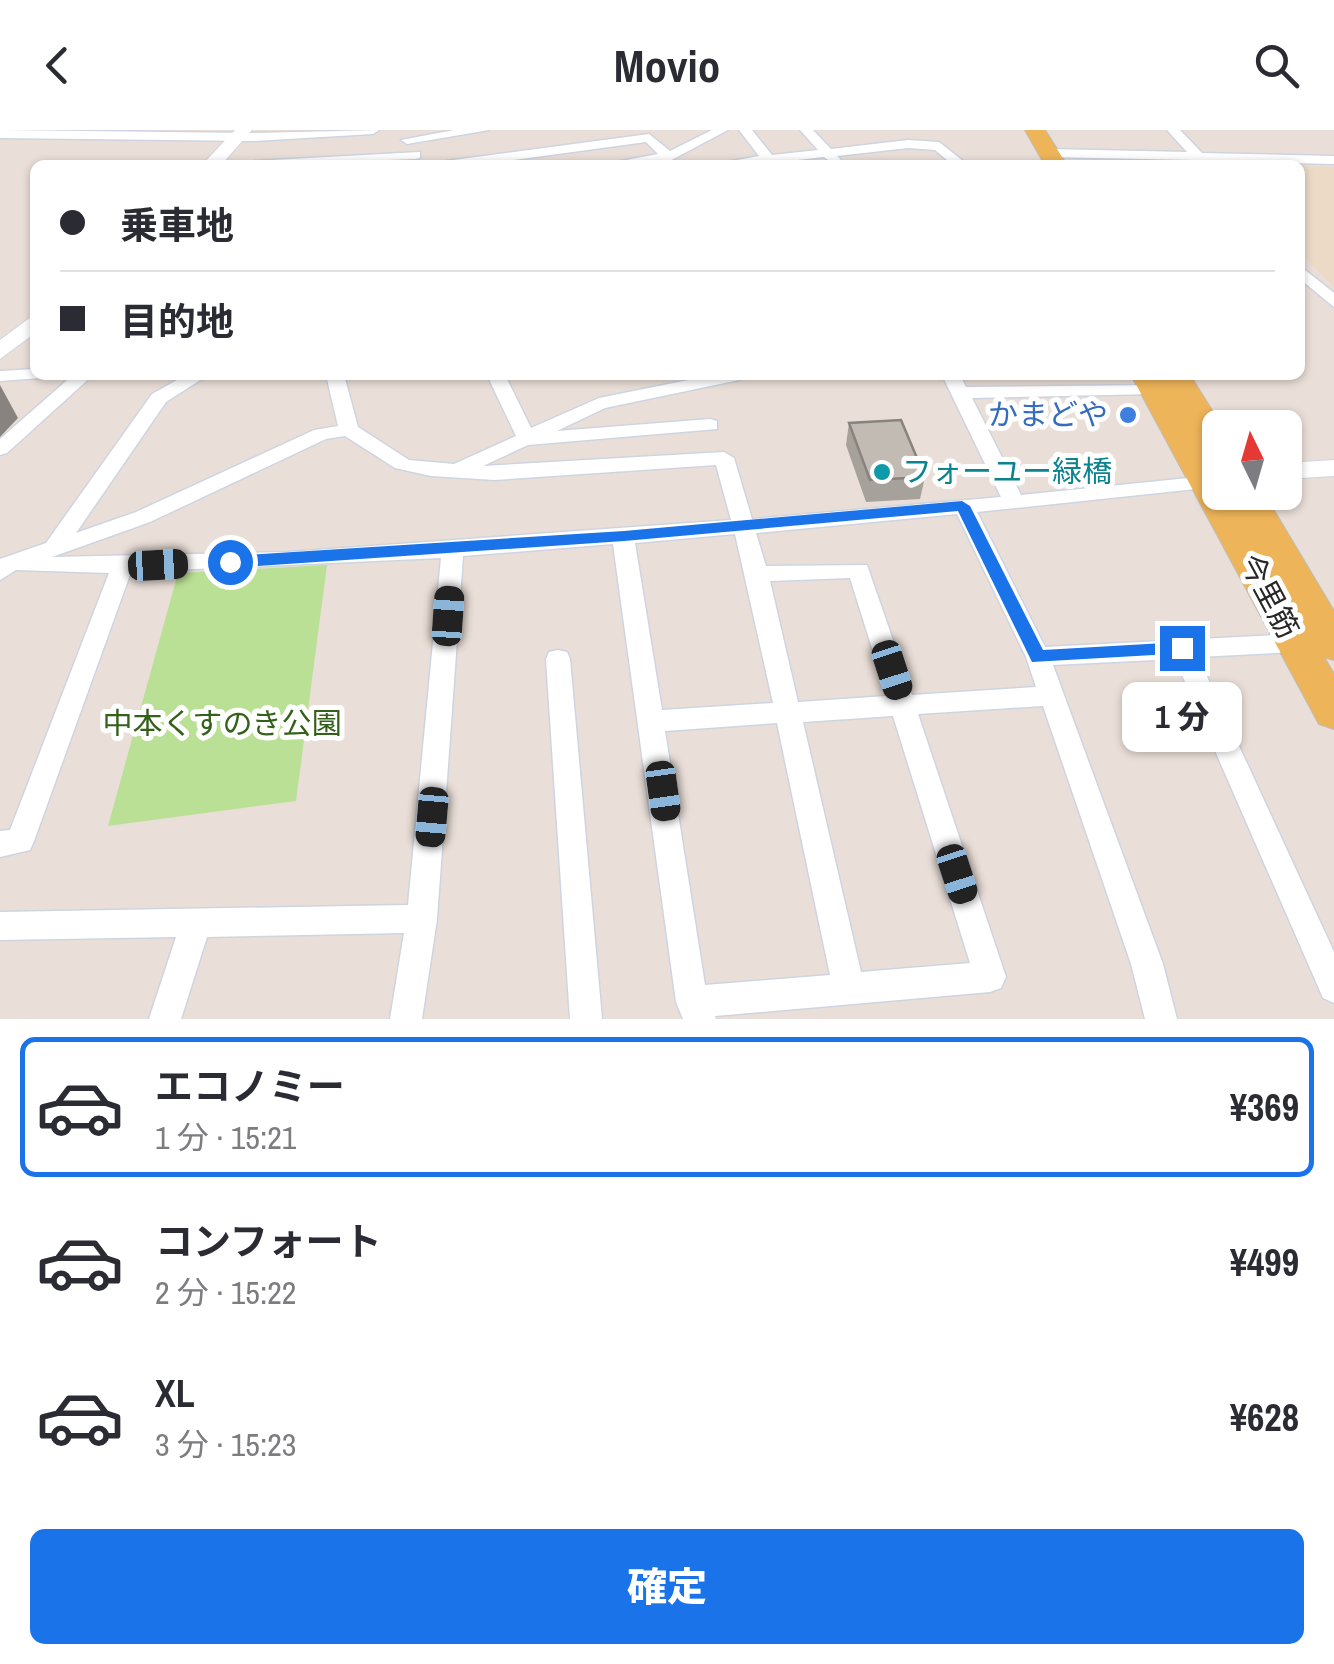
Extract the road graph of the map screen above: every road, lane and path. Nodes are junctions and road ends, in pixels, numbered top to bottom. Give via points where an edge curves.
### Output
1 (372, 130) edge
2 (483, 130) edge
3 (722, 130) edge
4 (745, 130) edge
5 (806, 130) edge
6 (1009, 130) edge
7 (1035, 130) edge
8 (1173, 130) edge
9 (4, 133) edge
10 (160, 134) edge
11 (242, 134) edge
12 (404, 135) edge
13 (692, 139) edge
14 (878, 148) junction
15 (828, 152) junction
16 (1022, 154) dead end
17 (668, 157) junction
18 (768, 159) junction
19 (1052, 159) edge
20 (215, 160) edge
21 (418, 160) edge
22 (484, 160) edge
23 (646, 160) edge
24 (662, 160) edge
25 (760, 160) edge
26 (834, 160) edge
27 (889, 160) edge
28 (954, 160) edge
29 (1126, 160) edge
30 (1200, 160) edge
31 (1305, 160) edge
32 (1334, 160) edge
33 (1305, 276) edge
34 (1334, 302) edge
35 (30, 325) edge
36 (0, 352) edge
37 (30, 374) edge
38 (0, 376) edge
39 (78, 380) edge
40 (190, 380) edge
41 (336, 380) edge
42 (498, 380) edge
43 (733, 380) edge
44 (1158, 380) edge
45 (639, 384) edge
46 (956, 384) edge
47 (704, 404) junction
48 (349, 430) junction
49 (527, 439) junction
50 (1202, 448) edge
51 (0, 449) edge
52 (719, 458) junction
53 (462, 468) junction
54 (1334, 468) edge
55 (1302, 470) edge
56 (1202, 472) edge
57 (1015, 503) junction
58 (962, 506) junction
59 (1234, 510) edge
60 (1255, 510) edge
61 (746, 527) junction
62 (624, 536) junction
63 (54, 548) junction
64 (453, 549) junction
65 (3, 566) edge
66 (122, 567) junction
67 (758, 574) junction
68 (1295, 644) junction
69 (1334, 645) edge
70 (1182, 648) junction
71 (1038, 657) junction
72 (558, 659) dead end
73 (1050, 696) junction
74 (902, 703) junction
75 (788, 711) junction
76 (1334, 712) edge
77 (653, 720) junction
78 (0, 844) edge
79 (422, 919) junction
80 (196, 923) junction
81 (0, 926) edge
82 (1334, 987) edge
83 (850, 989) junction
84 (698, 1015) edge
85 (166, 1019) edge
86 (406, 1019) edge
87 (586, 1019) edge
88 (1161, 1019) edge

1 - 11 street
2 - 12 street
3 - 13 street
4 - 18 street
5 - 15 street
6 - 16 main road
7 - 19 main road
8 - 30 street
9 - 10 street
10 - 11 street
11 - 20 street
12 - 21 street
13 - 17 street
14 - 15 street
14 - 27 street
14 - 28 street via 939,146
15 - 18 street
15 - 26 street
17 - 22 street via 649,138
17 - 23 street
17 - 24 street
18 - 25 street
19 - 29 street
31 - 32 street
33 - 34 street
35 - 36 street
37 - 38 street
39 - 51 street
40 - 63 street via 159,398
41 - 48 street
42 - 49 street
43 - 47 street
44 - 46 street
44 - 50 main road, 今里筋
45 - 47 street
45 - 49 street
46 - 57 street
47 - 49 street
47 - 52 street
48 - 53 street via 418,470
48 - 63 street via 320,434 143,517
49 - 53 street
52 - 53 street via 509,474
52 - 61 street
54 - 55 street
56 - 57 street
57 - 58 street
58 - 61 street
58 - 71 street
59 - 68 main road, 今里筋
60 - 69 main road, 今里筋
61 - 62 street
61 - 67 street
62 - 64 street
62 - 77 street
63 - 65 street
64 - 66 street
64 - 79 street
65 - 66 street
66 - 78 street via 20,841
67 - 74 street via 859,570
67 - 75 street
68 - 70 street
68 - 76 main road, 今里筋
70 - 71 street
70 - 82 street
71 - 73 street
72 - 87 street
73 - 74 street
73 - 88 street
74 - 75 street
74 - 83 street via 990,977
75 - 77 street
75 - 83 street
77 - 84 street
79 - 80 street
79 - 86 street
80 - 81 street
80 - 85 street
83 - 84 street

